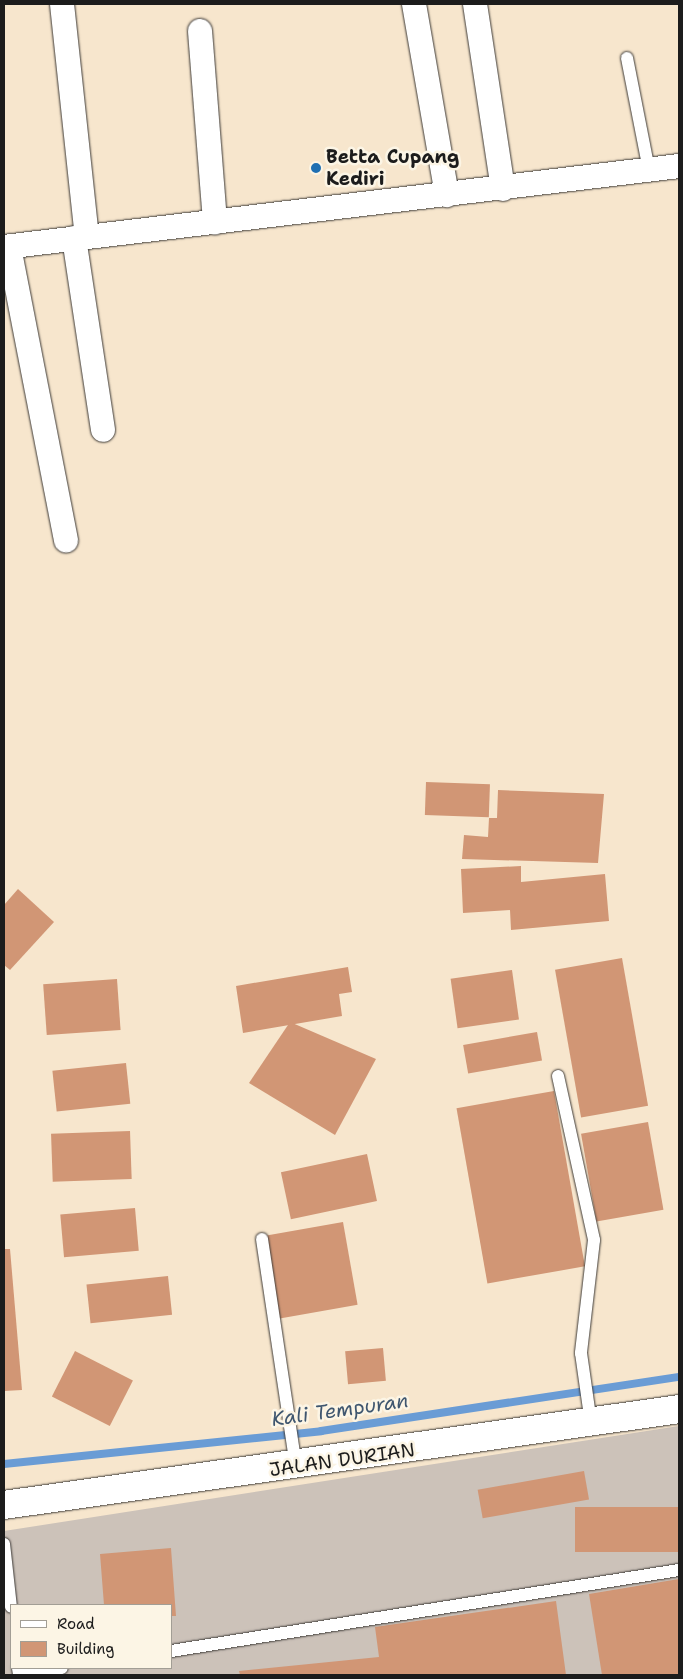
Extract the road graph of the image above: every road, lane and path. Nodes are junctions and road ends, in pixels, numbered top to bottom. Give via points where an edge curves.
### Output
1 (62, 4) edge
2 (414, 4) edge
3 (475, 4) edge
4 (200, 31) dead end
5 (627, 58) dead end
6 (679, 166) edge
7 (649, 170) junction
8 (503, 189) junction
9 (448, 195) junction
10 (215, 222) junction
11 (81, 238) junction
12 (6, 247) edge
13 (103, 430) dead end
14 (66, 541) dead end
15 (558, 1076) dead end
16 (262, 1239) dead end
17 (679, 1409) edge
18 (591, 1423) junction
19 (296, 1466) junction
20 (4, 1505) edge
21 (4, 1544) edge
22 (679, 1570) edge
23 (11, 1604) edge
24 (172, 1650) edge
25 (51, 1669) edge
26 (18, 1672) edge

1 - 11 street
2 - 9 street
3 - 8 street
4 - 10 street
5 - 7 lane
6 - 7 street
7 - 8 street
8 - 9 street
9 - 10 street
10 - 11 street
11 - 12 street
11 - 13 street
12 - 14 street
15 - 18 lane via 594,1240 581,1353
16 - 19 lane
17 - 18 main road, JALAN DURIAN
18 - 19 main road, JALAN DURIAN
19 - 20 main road, JALAN DURIAN
21 - 23 lane
22 - 24 lane
25 - 26 lane

